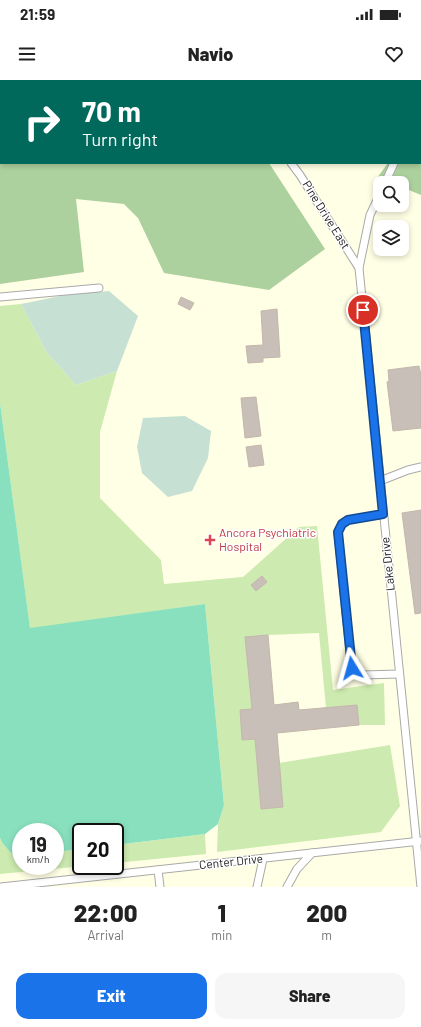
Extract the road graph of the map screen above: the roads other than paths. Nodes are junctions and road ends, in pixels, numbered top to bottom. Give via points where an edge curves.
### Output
1 (292, 164) edge
2 (394, 164) edge
3 (388, 176) edge
4 (373, 209) edge
5 (359, 268) junction
6 (99, 288) dead end
7 (0, 297) edge
8 (421, 467) edge
9 (380, 481) junction
10 (383, 514) junction
11 (399, 674) junction
12 (418, 841) edge
13 (312, 853) junction
14 (263, 859) junction
15 (158, 870) junction
16 (41, 885) edge
17 (1, 887) edge
18 (160, 887) edge
19 (257, 887) edge
20 (287, 887) edge
21 (421, 887) edge

1 - 5 lane, Pine Drive East
2 - 3 lane
4 - 5 lane, Lake Drive
5 - 9 lane, Lake Drive
6 - 7 lane
8 - 9 lane
9 - 10 lane, Lake Drive
10 - 11 lane, Lake Drive
10 - 11 lane via 348,520 342,524 338,532 351,662 355,672 362,675
11 - 12 lane, Lake Drive
12 - 13 lane, Center Drive
12 - 21 lane, Lake Drive
13 - 14 lane, Center Drive
13 - 20 lane via 297,869
14 - 15 lane, Center Drive
14 - 19 lane
15 - 16 lane, Center Drive
15 - 18 lane
16 - 17 lane, Center Drive

